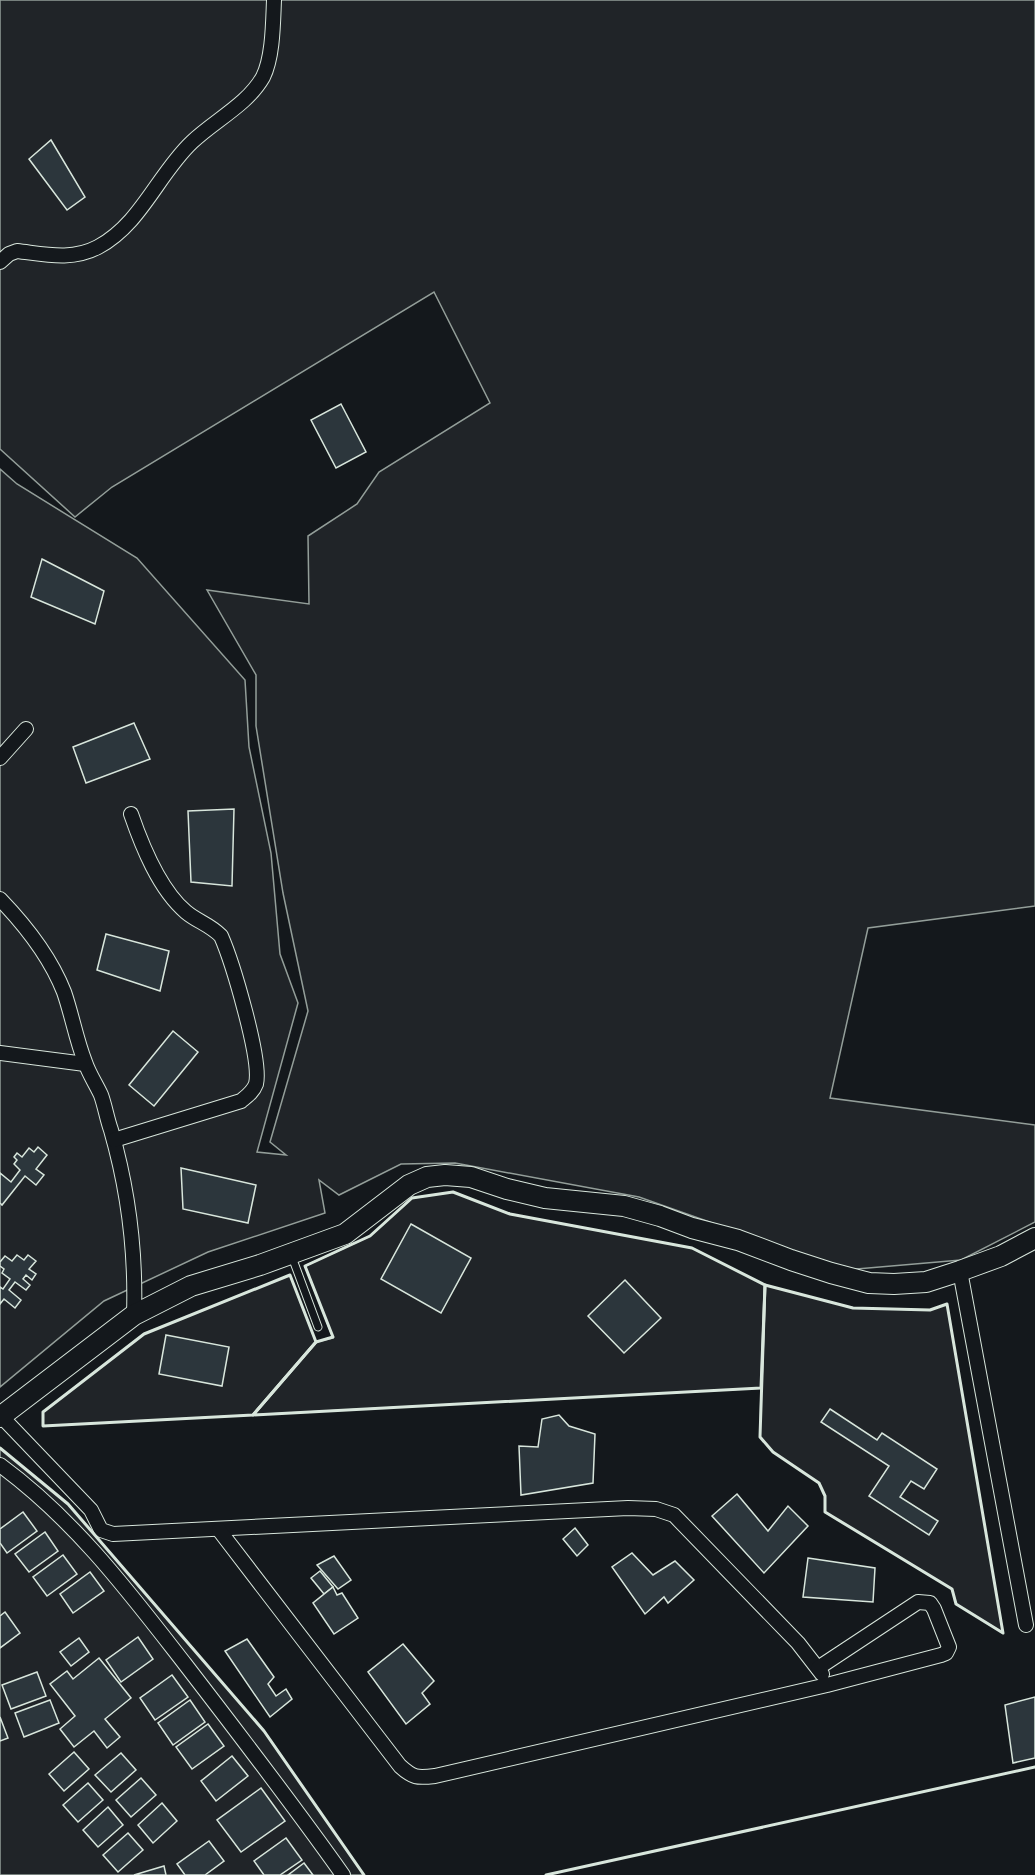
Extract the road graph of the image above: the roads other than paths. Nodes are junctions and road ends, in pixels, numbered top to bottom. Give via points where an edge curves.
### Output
1 (274, 0) edge
2 (0, 262) edge
3 (26, 729) dead end
4 (0, 758) edge
5 (130, 814) dead end
6 (0, 899) edge
7 (0, 1053) edge
8 (85, 1064) junction
9 (114, 1140) junction
10 (1035, 1238) edge
11 (291, 1254) junction
12 (960, 1271) junction
13 (134, 1315) junction
14 (318, 1327) dead end
15 (1, 1416) edge
16 (0, 1466) edge
17 (219, 1530) junction
18 (1026, 1625) dead end
19 (818, 1668) junction
20 (827, 1685) junction
21 (343, 1875) edge

1 - 2 street via 273,30 262,77 241,103 178,156 118,233 81,254 17,251
3 - 4 street
5 - 9 street via 140,842 166,889 185,912 212,926 226,945 252,1039 257,1073 255,1086 241,1101
6 - 8 street via 47,956 64,992
7 - 8 street
8 - 9 street via 101,1096
9 - 13 street via 131,1239
10 - 12 street
11 - 12 street via 345,1234 409,1185 445,1175 471,1177 545,1198 624,1206 869,1283 926,1282
11 - 13 street via 191,1286
11 - 14 lane
12 - 18 street
13 - 15 street
15 - 17 street via 91,1510 100,1530 113,1534
16 - 21 street via 38,1494 92,1548 241,1736
17 - 19 street via 656,1509 674,1515
17 - 20 street via 411,1776 435,1776
19 - 20 street
19 - 20 street via 912,1604 924,1601 934,1609 949,1647 946,1653

